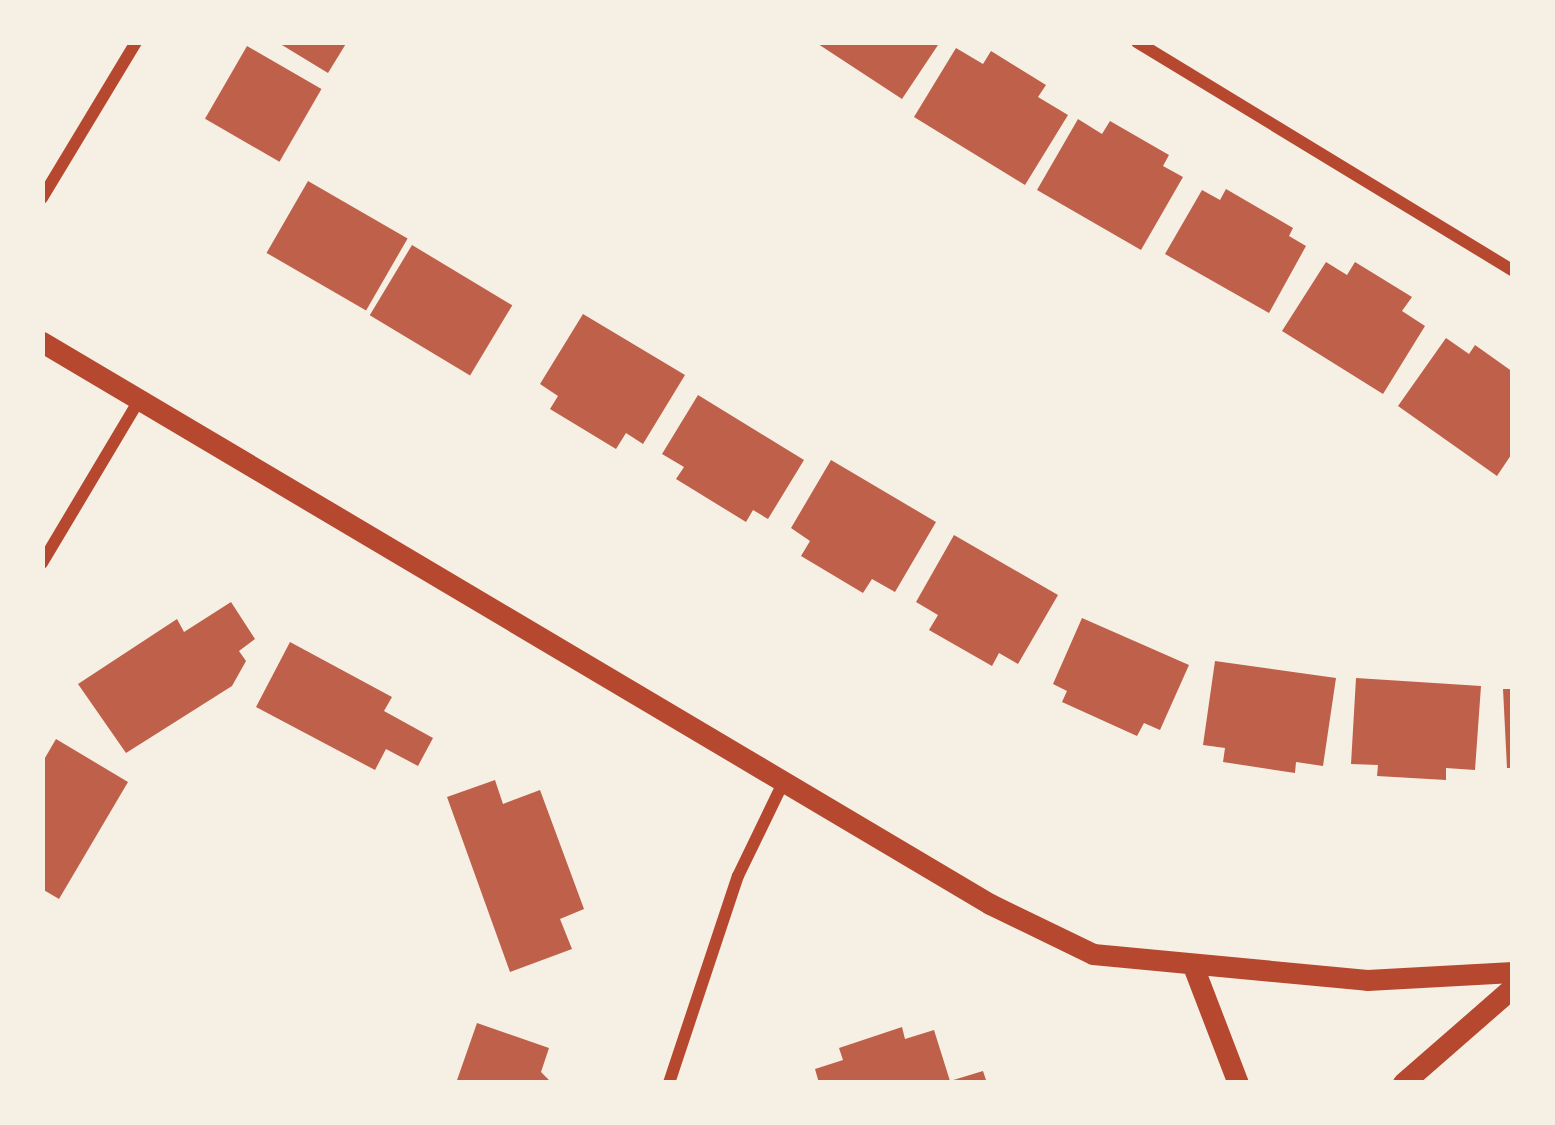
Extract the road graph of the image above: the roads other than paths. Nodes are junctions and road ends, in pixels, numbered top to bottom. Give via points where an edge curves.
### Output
1 (136, 42) edge
2 (1137, 42) edge
3 (42, 198) edge
4 (1513, 271) edge
5 (42, 342) edge
6 (139, 400) junction
7 (42, 563) edge
8 (784, 781) junction
9 (1193, 966) junction
10 (1513, 972) edge
11 (1513, 987) edge
12 (669, 1083) edge
13 (1238, 1083) edge
14 (1403, 1083) edge

1 - 3 street
2 - 4 street
5 - 6 street
6 - 7 street
6 - 8 street
8 - 9 street via 1093,954
8 - 12 street via 738,876
9 - 10 street via 1367,980
9 - 13 street
11 - 14 street

